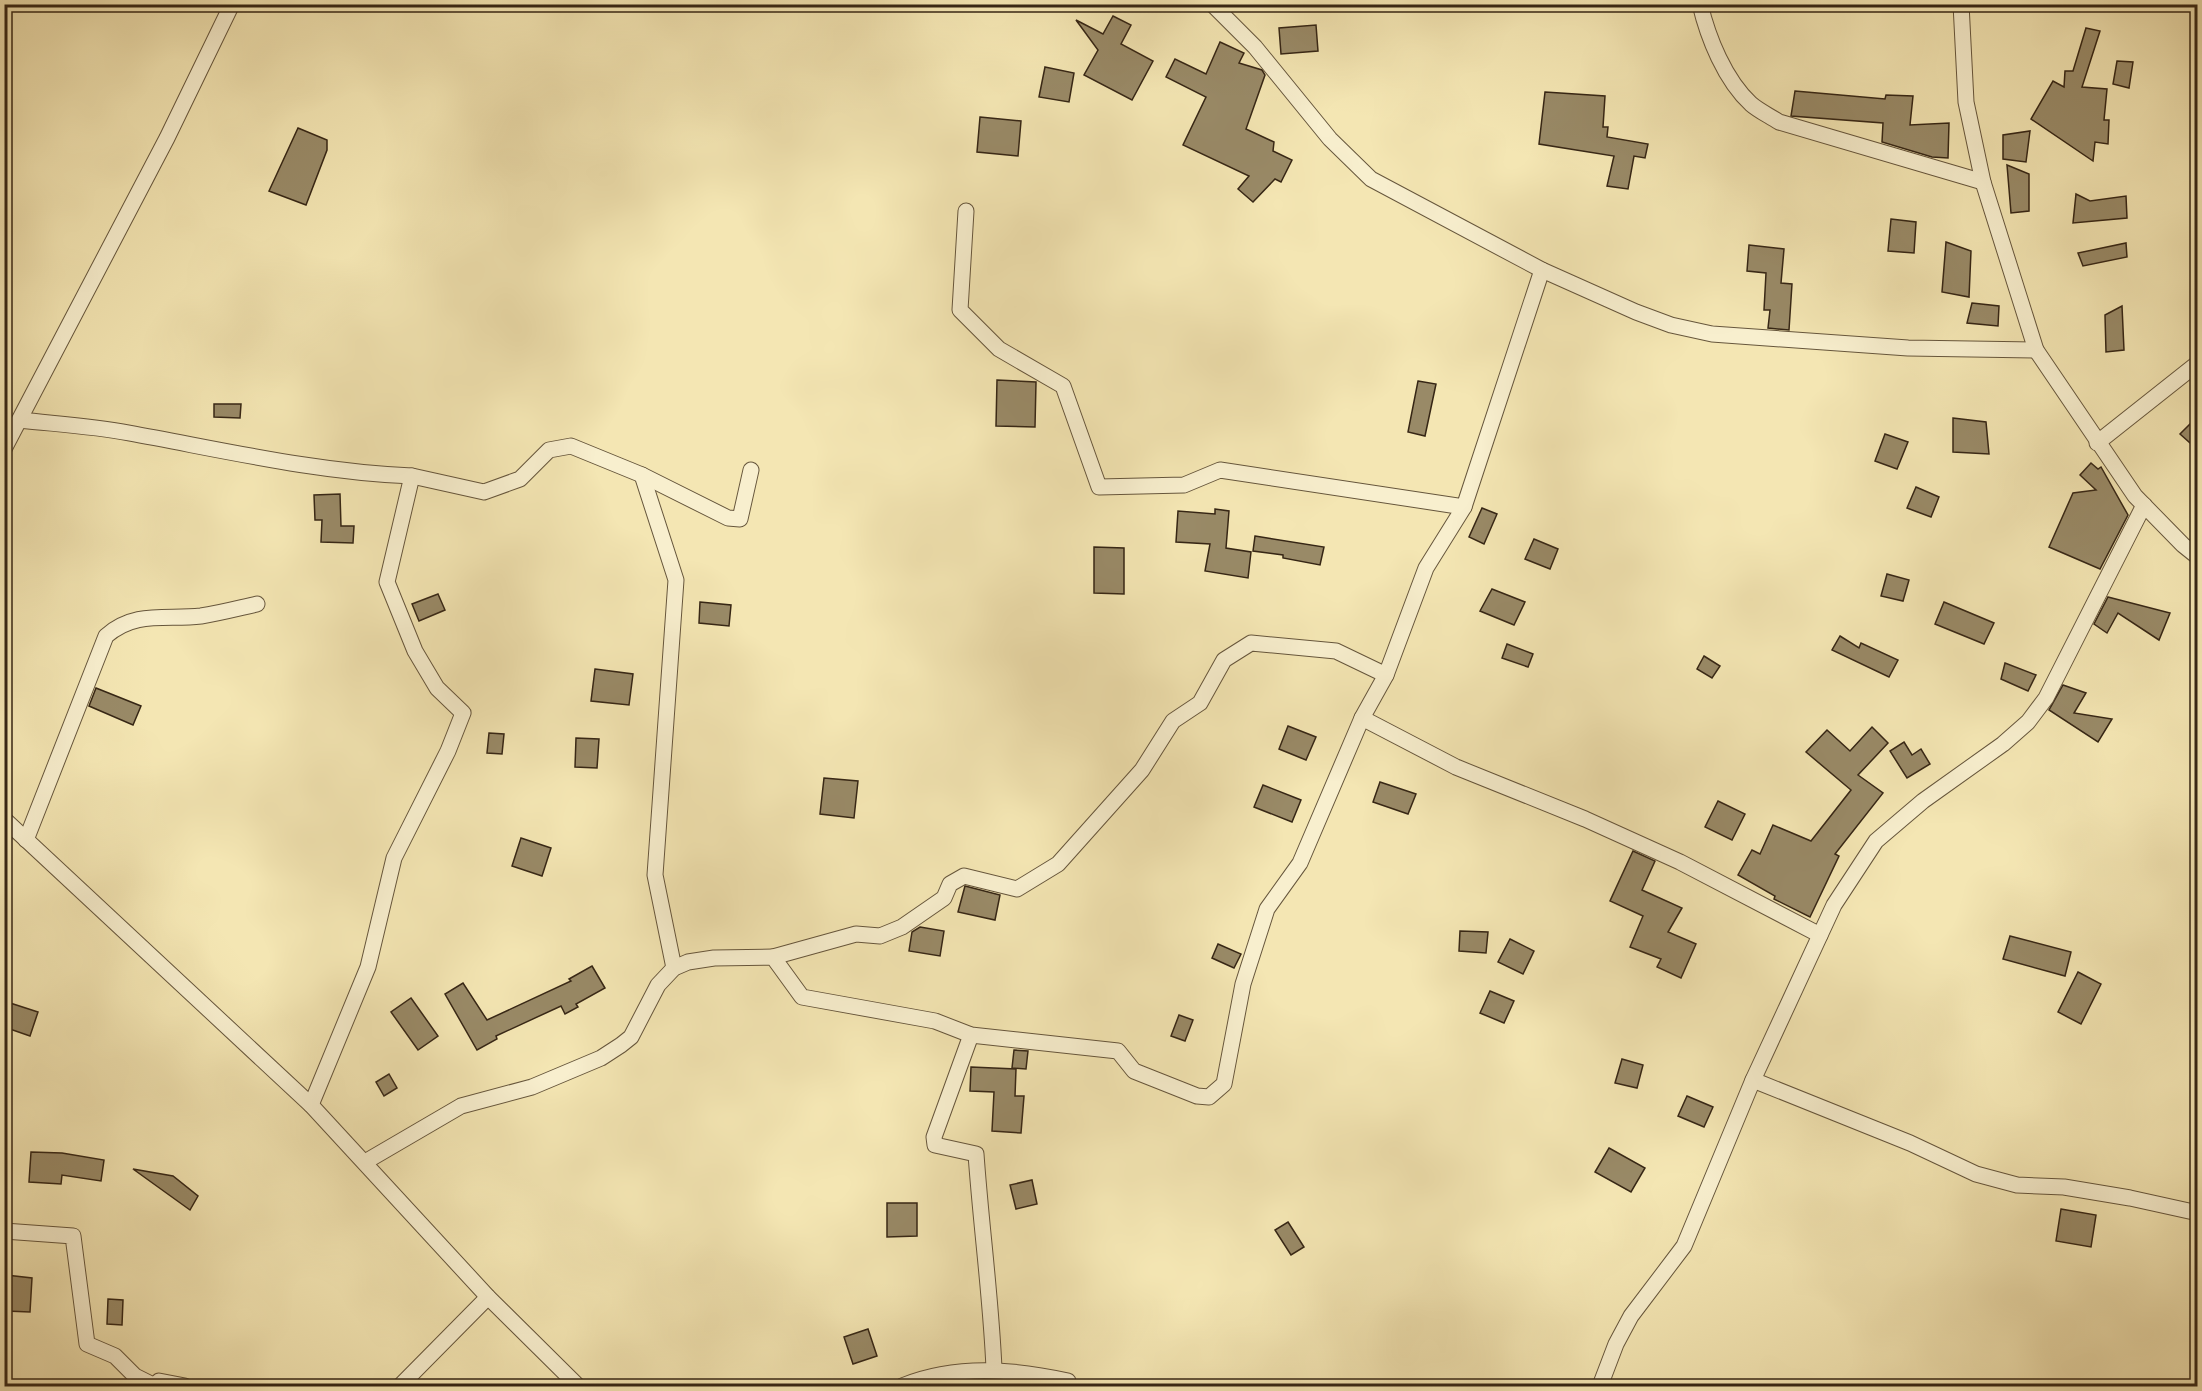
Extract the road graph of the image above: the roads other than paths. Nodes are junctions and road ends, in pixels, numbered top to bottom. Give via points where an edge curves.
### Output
1 (232, 4) edge
2 (1212, 4) edge
3 (1700, 4) edge
4 (1961, 4) edge
5 (1983, 182) junction
6 (966, 212) dead end
7 (1542, 270) junction
8 (2036, 350) junction
9 (2198, 363) edge
10 (20, 420) junction
11 (2097, 443) junction
12 (4, 450) edge
13 (751, 470) dead end
14 (642, 475) junction
15 (412, 476) junction
16 (2144, 505) junction
17 (1464, 507) junction
18 (2198, 557) edge
19 (257, 604) dead end
20 (1386, 675) junction
21 (1362, 718) junction
22 (4, 819) edge
23 (26, 840) junction
24 (1820, 935) junction
25 (773, 957) junction
26 (674, 968) junction
27 (971, 1035) junction
28 (1753, 1080) junction
29 (311, 1105) junction
30 (365, 1162) junction
31 (2198, 1213) edge
32 (4, 1231) edge
33 (488, 1297) junction
34 (994, 1370) junction
35 (1068, 1381) dead end
36 (155, 1386) edge
37 (185, 1386) edge
38 (400, 1386) edge
39 (579, 1386) edge
40 (902, 1386) edge
41 (1600, 1386) edge

1 - 10 street
2 - 7 street via 1255,47 1330,139 1371,179
3 - 5 street via 1705,29 1734,84 1752,104 1779,122
4 - 5 street via 1966,102
5 - 8 street
6 - 17 street via 960,310 999,349 1063,386 1099,487 1184,485 1220,470
7 - 8 street via 1636,312 1712,334 1908,348
7 - 17 street
8 - 11 street
9 - 11 street
10 - 12 street
10 - 15 street via 127,432 353,473
11 - 16 street
13 - 14 street via 740,519 728,518
14 - 15 street via 571,446 549,450 520,479 484,492
14 - 26 street via 676,580 655,875
15 - 29 street via 387,582 415,651 437,688 463,712 448,751 394,858 368,967
16 - 18 street
16 - 24 street via 2040,706 2028,722 1876,841 1834,905
17 - 20 street via 1426,568
19 - 23 street via 200,616 145,616 106,636
20 - 21 street
20 - 25 street via 1336,651 1251,643 1224,660 1200,703 1173,721 1142,770 1058,864 1017,889 964,876 950,884 944,898 902,927 880,936 856,934
21 - 24 street via 1455,767 1586,819 1680,862
21 - 27 street via 1300,863 1267,909 1243,984 1224,1084 1209,1097 1134,1071 1118,1052
22 - 23 street
23 - 29 street
24 - 28 street
25 - 26 street via 714,958
25 - 27 street via 802,997 934,1022
26 - 30 street via 658,985 631,1037 615,1049 532,1087 461,1106
27 - 34 street via 934,1145 976,1154
28 - 31 street via 1976,1174 2017,1185 2130,1197
28 - 41 street via 1684,1246 1631,1316
29 - 30 street
30 - 33 street
32 - 36 street via 74,1236 87,1344 115,1356 135,1376
33 - 38 street
33 - 39 street
34 - 35 street
34 - 40 street via 927,1376
36 - 37 street via 164,1381

